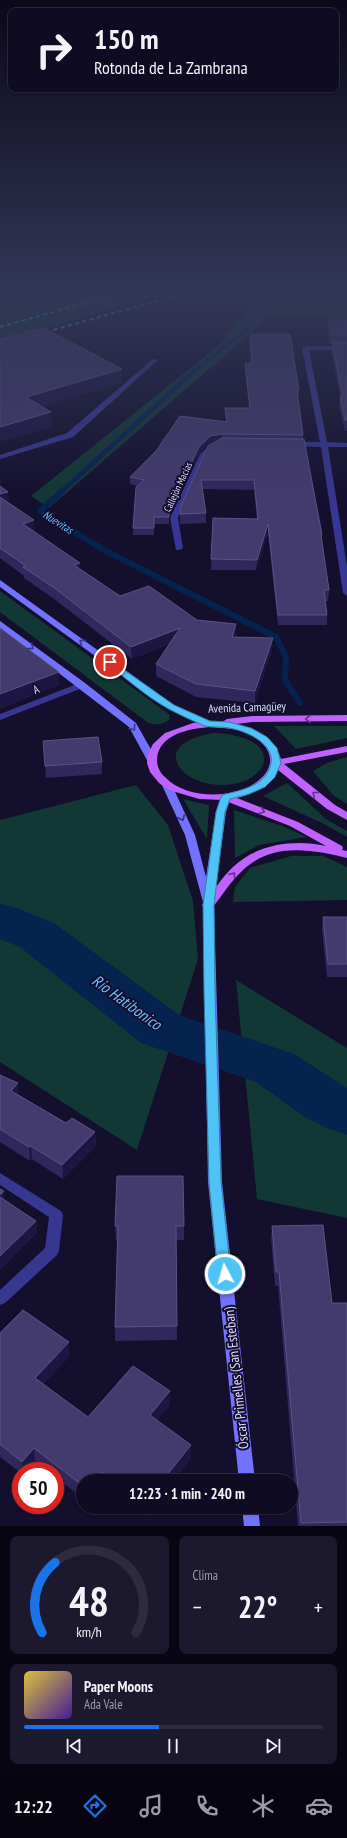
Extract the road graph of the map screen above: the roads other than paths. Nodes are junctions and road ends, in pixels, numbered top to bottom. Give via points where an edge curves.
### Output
1 (152, 362) edge
2 (308, 362) edge
3 (222, 444) edge
4 (285, 444) edge
5 (324, 444) junction
6 (347, 444) edge
7 (0, 456) edge
8 (179, 548) dead end
9 (344, 560) edge
10 (0, 583) edge
11 (347, 593) edge
12 (0, 624) edge
13 (82, 685) junction
14 (0, 717) edge
15 (347, 718) edge
16 (209, 724) junction
17 (347, 749) edge
18 (152, 760) junction
19 (276, 763) junction
20 (166, 783) junction
21 (226, 797) junction
22 (347, 817) edge
23 (347, 854) edge
24 (208, 905) junction
25 (0, 1178) edge
26 (0, 1299) edge
27 (246, 1474) edge
28 (251, 1514) edge
29 (252, 1526) edge

1 - 7 street via 70,435
2 - 5 street
3 - 8 street, Callejón Macías via 214,446 204,454 174,518
4 - 5 street
5 - 6 street
5 - 9 street
9 - 11 street
16 -> 10 main road, Avenida Camagüey via 171,707
12 -> 13 main road
13 - 14 street, A
13 -> 18 main road via 132,725
15 -> 16 main road, Avenida Camagüey via 252,720
16 - 18 main road via 191,726 168,736 155,749
16 - 19 main road via 229,725 248,730 264,739 274,750
17 - 19 main road
18 - 20 main road via 155,772
19 - 21 main road via 272,775 262,785
22 -> 19 main road
20 - 21 main road via 192,795
20 -> 24 main road via 190,835
21 -> 23 main road via 294,824
21 - 24 main road, Óscar Primelles (San Esteban) via 221,812
24 -> 23 main road via 238,869 256,856 292,846 314,846
24 - 27 main road, Óscar Primelles (San Esteban) via 215,1182
25 - 26 street via 56,1215 52,1251
28 - 29 main road

